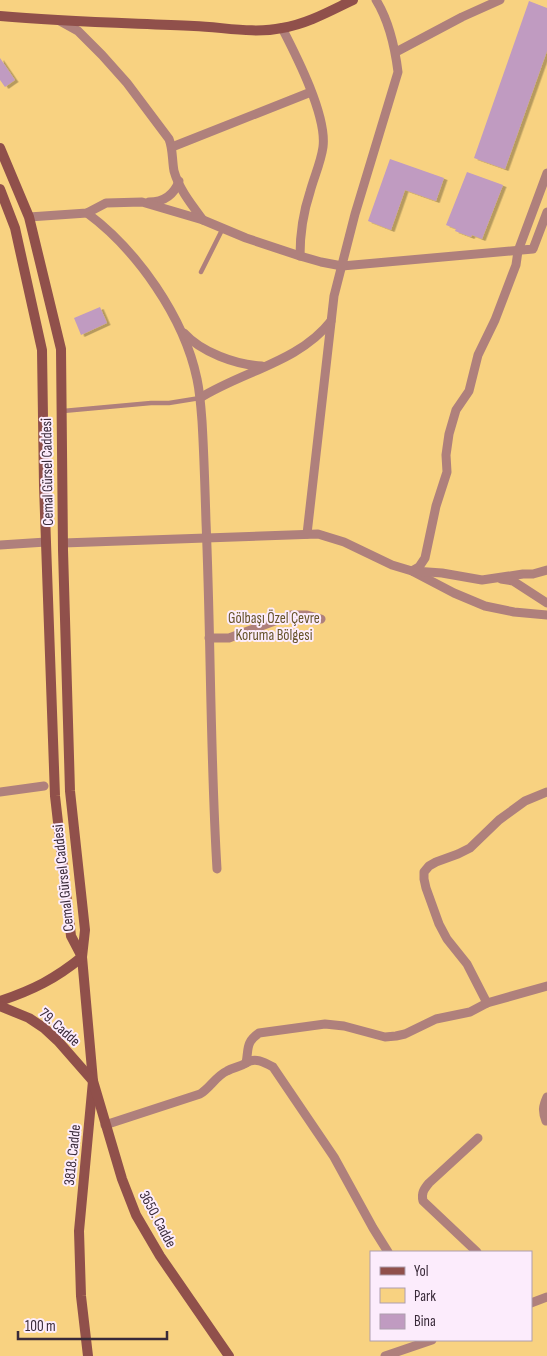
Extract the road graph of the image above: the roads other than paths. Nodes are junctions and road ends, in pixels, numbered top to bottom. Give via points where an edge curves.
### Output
1 (353, 0) edge
2 (376, 0) edge
3 (500, 0) edge
4 (0, 16) edge
5 (59, 20) junction
6 (282, 28) junction
7 (396, 52) junction
8 (311, 92) junction
9 (172, 147) junction
10 (0, 148) edge
11 (547, 173) edge
12 (178, 181) junction
13 (0, 189) edge
14 (142, 202) junction
15 (3, 204) edge
16 (547, 212) edge
17 (86, 213) junction
18 (29, 217) junction
19 (203, 220) junction
20 (223, 228) junction
21 (518, 251) junction
22 (300, 256) junction
23 (342, 266) junction
24 (201, 272) dead end
25 (331, 321) junction
26 (180, 329) junction
27 (264, 366) junction
28 (200, 398) junction
29 (61, 411) junction
30 (307, 534) junction
31 (207, 538) junction
32 (46, 542) junction
33 (63, 543) junction
34 (0, 545) edge
35 (547, 570) edge
36 (412, 571) junction
37 (496, 579) junction
38 (547, 603) edge
39 (547, 615) edge
40 (321, 619) dead end
41 (209, 638) junction
42 (44, 786) dead end
43 (0, 792) edge
44 (547, 792) edge
45 (217, 869) dead end
46 (82, 957) junction
47 (547, 986) edge
48 (0, 1001) edge
49 (487, 1002) junction
50 (0, 1006) edge
51 (246, 1063) junction
52 (93, 1080) junction
53 (547, 1097) edge
54 (546, 1121) edge
55 (105, 1125) junction
56 (478, 1138) dead end
57 (387, 1251) edge
58 (476, 1251) edge
59 (547, 1297) edge
60 (532, 1303) edge
61 (424, 1341) edge
62 (88, 1356) edge
63 (230, 1356) edge
64 (386, 1356) edge

1 - 6 street via 300,24
2 - 7 street
3 - 7 street
4 - 5 street
5 - 6 street via 247,30
5 - 9 street via 78,31 102,55 159,125
6 - 8 street via 302,66
7 - 23 street via 398,72
8 - 9 street
8 - 22 street via 323,146 302,219
9 - 12 street
10 - 18 street, Cemal Gürsel Caddesi
11 - 21 street
12 - 14 street via 176,191 168,198
12 - 19 street
13 - 15 street, Cemal Gürsel Caddesi
14 - 17 street via 106,203
14 - 19 street
15 - 32 street, Cemal Gürsel Caddesi via 15,228 42,350
16 - 21 street via 533,249
17 - 18 street
17 - 26 street via 99,222 136,261
18 - 29 street, Cemal Gürsel Caddesi via 61,349
19 - 20 street
20 - 22 street
20 - 24 lane
21 - 23 street
21 - 36 street via 516,265 495,320 478,354 469,391 456,410 449,434 447,472 425,558
22 - 23 street
23 - 25 street
25 - 27 street via 322,333 302,348
25 - 30 street
26 - 27 street via 191,341 231,360
26 - 28 street via 198,380
27 - 28 street
28 - 29 lane
28 - 31 street
29 - 33 street, Cemal Gürsel Caddesi
30 - 31 street
30 - 36 street via 344,542
31 - 33 street
31 - 41 street
32 - 34 street
32 - 46 street, Cemal Gürsel Caddesi via 56,796 71,936
33 - 46 street, Cemal Gürsel Caddesi via 70,791 85,930
35 - 37 street
36 - 37 street
36 - 39 street via 485,606
37 - 38 street via 513,582
40 - 41 street via 291,615 229,638
41 - 45 street
42 - 43 street
44 - 49 street via 525,801 470,848 436,862 424,872 426,888 439,924 467,964
46 - 48 street, 79. Cadde via 49,981
46 - 52 street, 3818. Cadde
47 - 49 street
49 - 51 street via 470,1012 436,1019 396,1036 385,1037 325,1024 259,1033 249,1043
50 - 52 street, 79. Cadde via 44,1028
51 - 55 street via 226,1071 200,1094
51 - 57 street via 255,1060 273,1067 334,1157
52 - 55 street, 3650. Cadde
52 - 62 street, 3818. Cadde via 79,1231
53 - 54 street via 543,1106
55 - 63 street, 3650. Cadde via 129,1196 147,1235
56 - 58 street via 422,1193 423,1201
59 - 60 street
61 - 64 street

